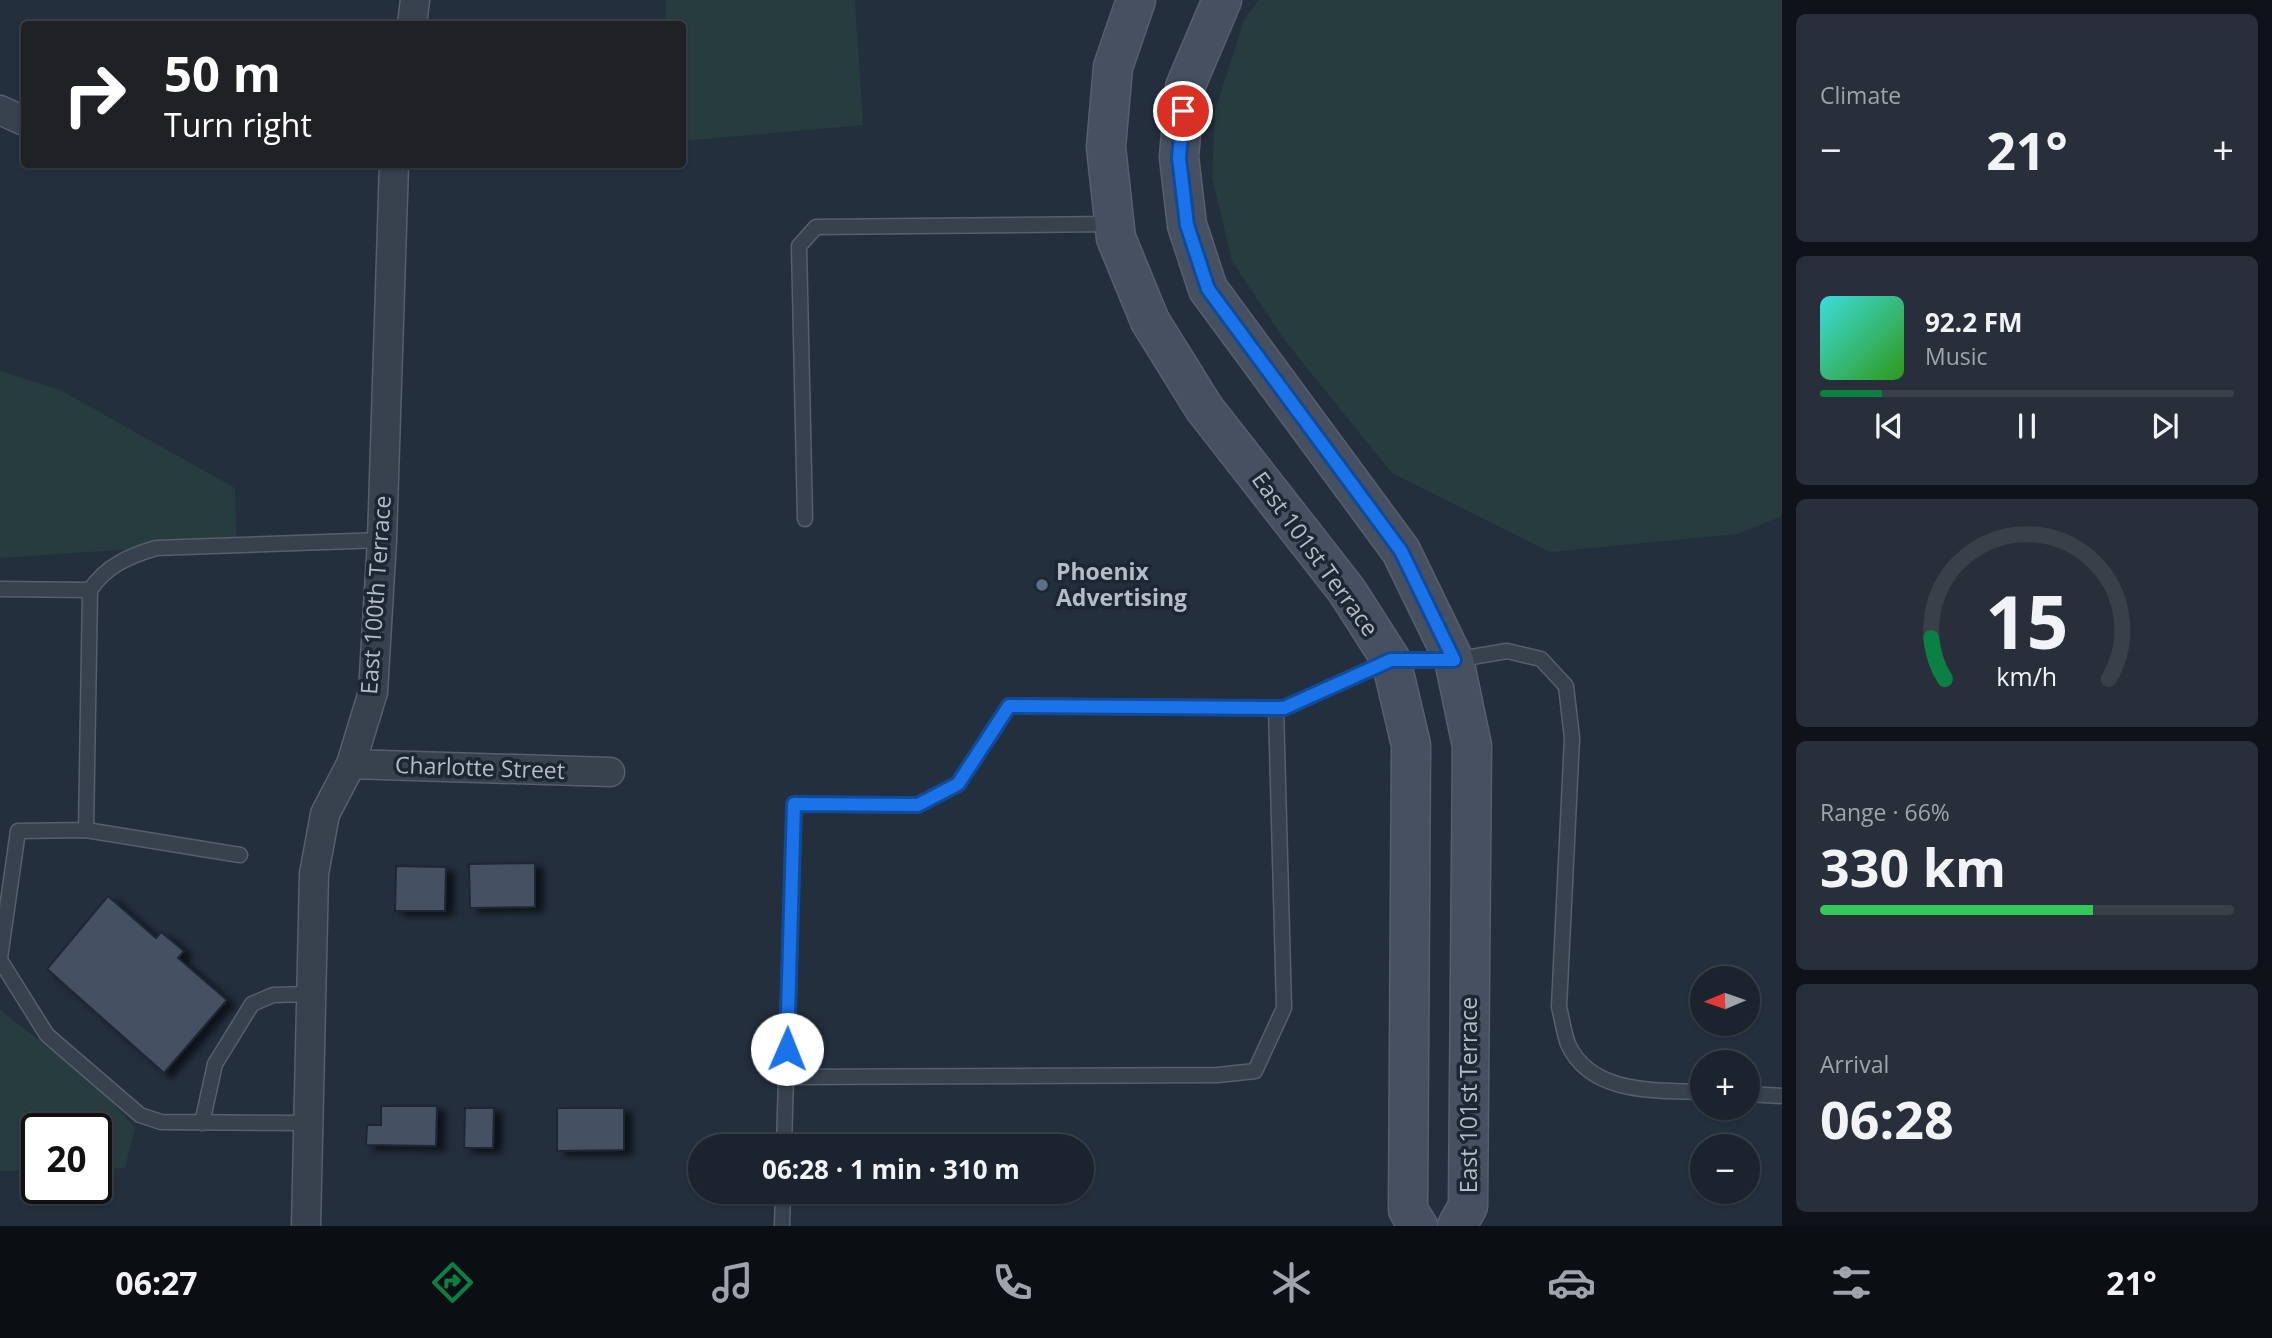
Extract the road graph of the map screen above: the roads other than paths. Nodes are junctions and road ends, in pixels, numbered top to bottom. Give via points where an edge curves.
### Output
1 (415, 0) edge
2 (1136, 0) edge
3 (1222, 0) edge
4 (412, 21) edge
5 (0, 110) edge
6 (21, 120) edge
7 (394, 168) edge
8 (1114, 224) junction
9 (805, 519) dead end
10 (382, 540) junction
11 (0, 589) edge
12 (90, 590) junction
13 (1391, 660) junction
14 (1454, 660) junction
15 (1276, 708) junction
16 (351, 764) junction
17 (610, 772) dead end
18 (86, 830) junction
19 (240, 855) dead end
20 (0, 959) edge
21 (312, 994) junction
22 (786, 1077) junction
23 (1690, 1091) edge
24 (1760, 1095) edge
25 (1782, 1096) edge
26 (202, 1123) junction
27 (307, 1123) junction
28 (784, 1134) edge
29 (783, 1204) edge
30 (306, 1226) edge
31 (782, 1226) edge
32 (1418, 1226) edge
33 (1457, 1226) edge

1 - 4 street
2 - 8 street, East 101st Terrace via 1113,66 1106,147
3 - 14 street, East 101st Terrace via 1185,87 1179,158 1187,225 1208,289 1401,551
5 - 6 street
7 - 10 street, East 100th Terrace
8 - 9 lane via 816,227 799,246
8 - 13 street, East 101st Terrace via 1150,321 1204,408 1347,591
10 - 12 lane via 156,548 118,563 99,576
10 - 16 street, East 100th Terrace via 373,692
11 - 12 lane
12 - 18 lane
13 - 14 lane
13 - 15 lane
13 - 32 street, East 101st Terrace via 1411,744 1408,1210
14 - 23 lane via 1507,651 1530,656 1541,659 1566,686 1572,738 1559,1007 1569,1045 1590,1072 1613,1084
14 - 33 street, East 101st Terrace via 1472,746 1468,1206
15 - 22 lane via 1009,706 958,784 918,805 794,804
15 - 22 lane via 1284,1008 1255,1071 1218,1075
16 - 17 street, Charlotte Street
16 - 21 street, East 100th Terrace via 325,814 314,874
18 - 19 lane
18 - 20 lane via 18,831
20 - 26 lane via 47,1035 140,1115 161,1122
21 - 26 lane via 273,995 252,1004 215,1064
21 - 27 street, East 100th Terrace
22 - 28 lane
24 - 25 lane
26 - 27 lane
27 - 30 street, East 100th Terrace
29 - 31 lane

